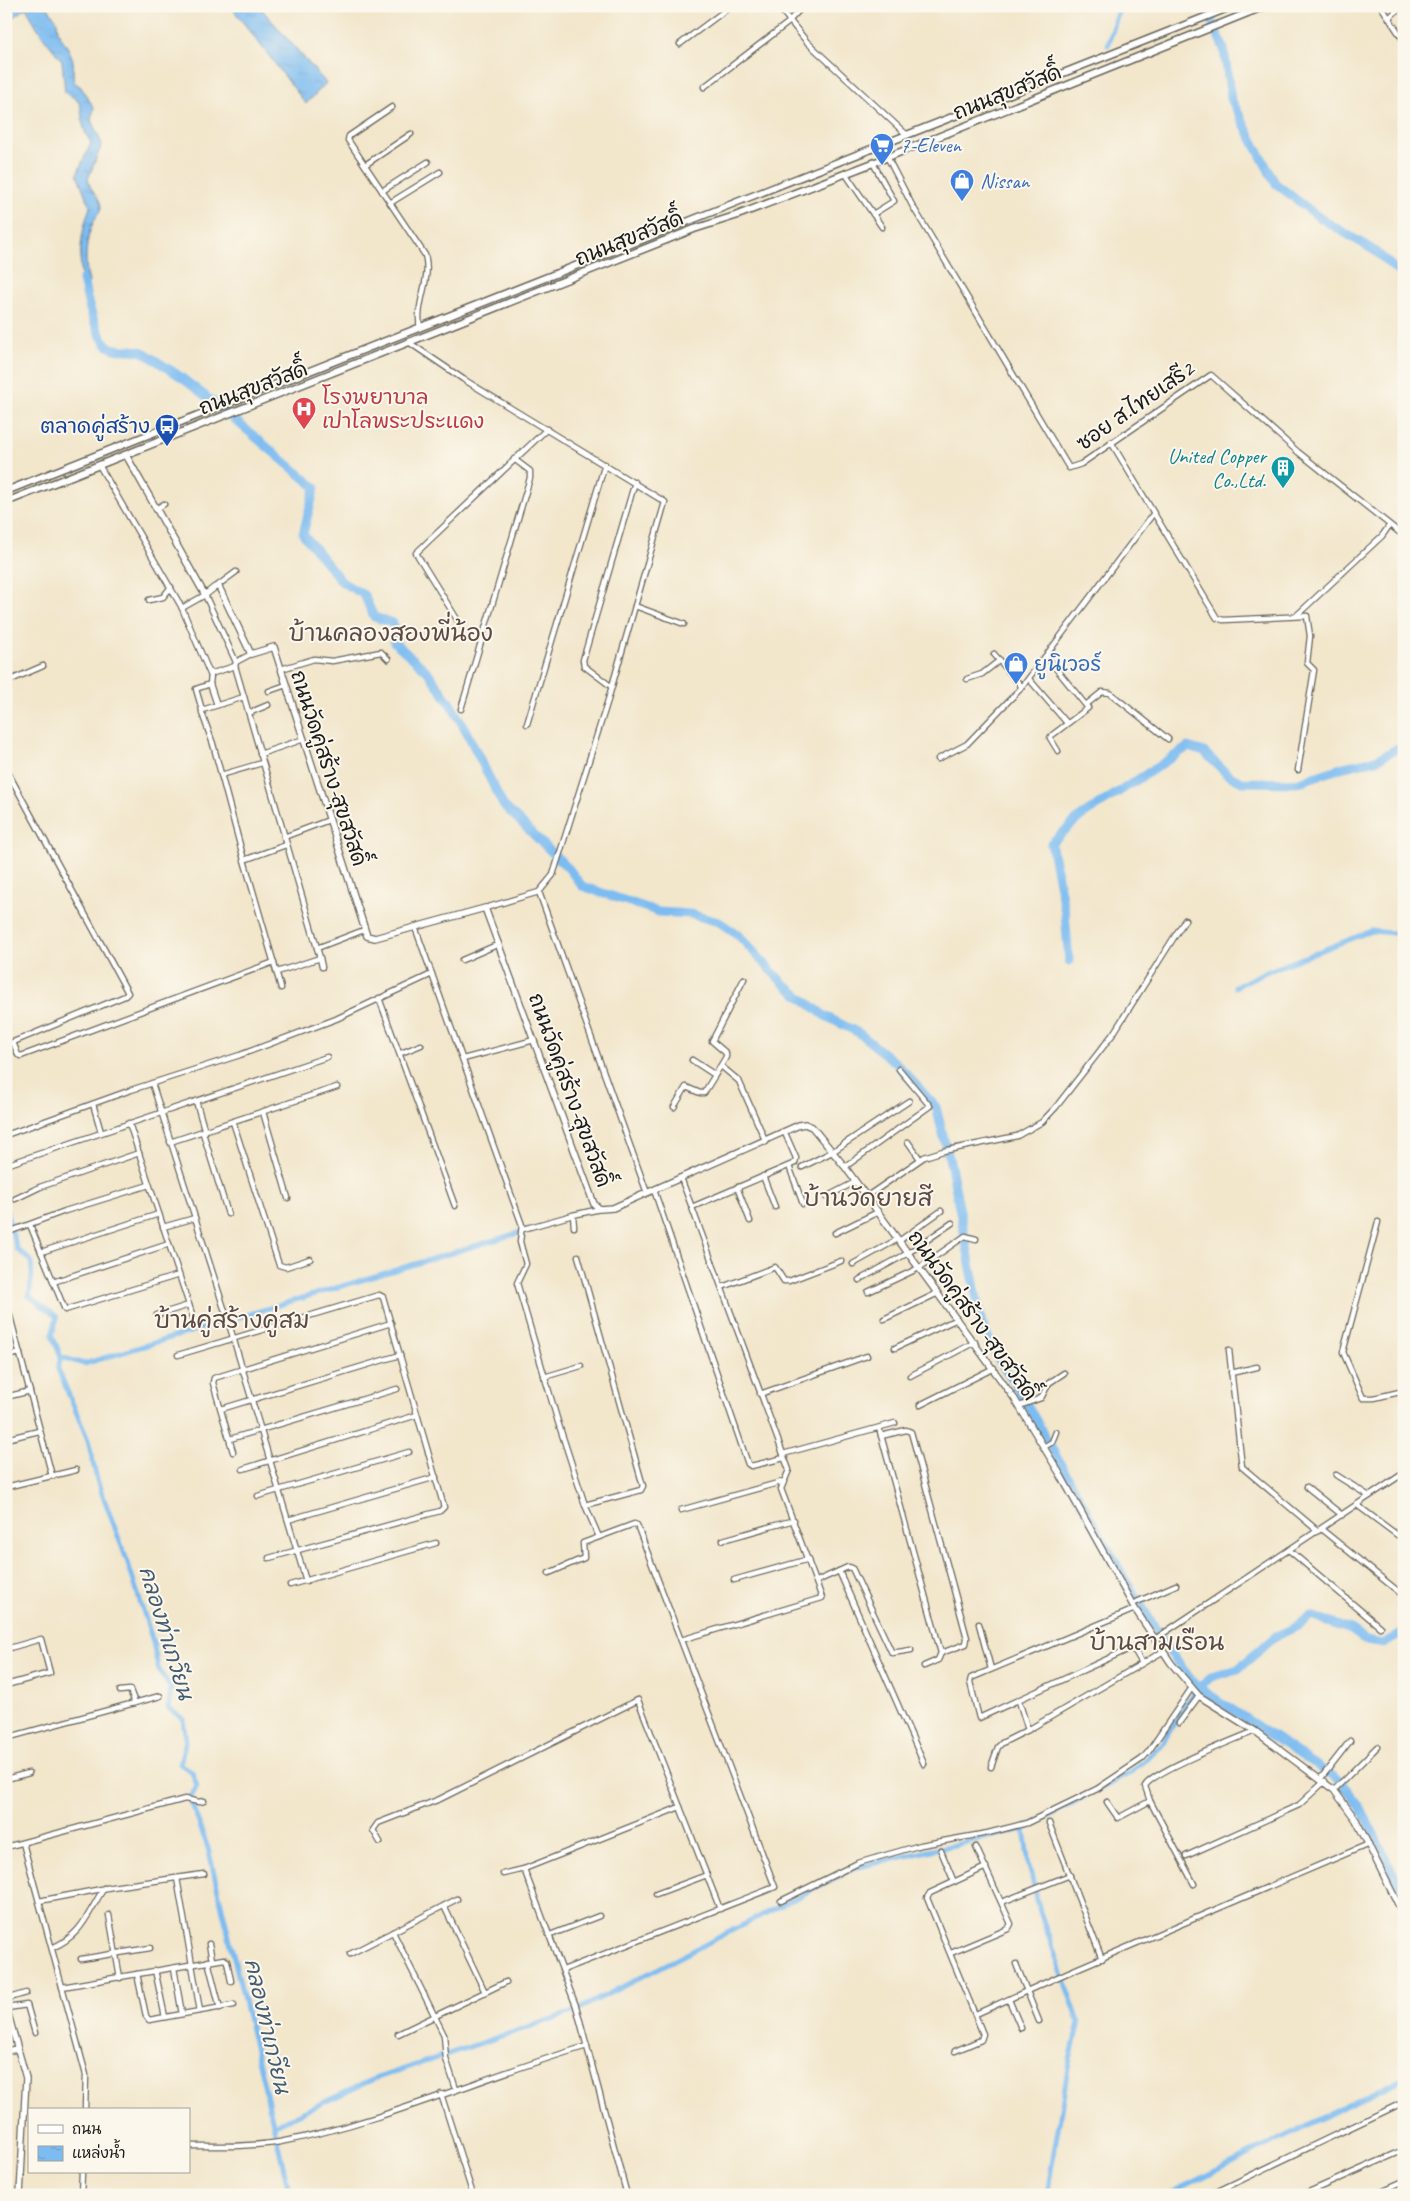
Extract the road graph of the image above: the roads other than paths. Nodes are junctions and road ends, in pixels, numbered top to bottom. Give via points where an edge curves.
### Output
1 (731, 6) edge
2 (778, 6) edge
3 (803, 6) edge
4 (1234, 6) edge
5 (1265, 6) edge
6 (1381, 6) edge
7 (1401, 6) edge
8 (1389, 18) junction
9 (789, 21) junction
10 (1404, 28) edge
11 (1399, 34) junction
12 (1404, 42) edge
13 (680, 44) dead end
14 (704, 87) dead end
15 (392, 107) dead end
16 (411, 134) dead end
17 (907, 135) junction
18 (881, 145) junction
19 (887, 157) junction
20 (428, 162) dead end
21 (873, 163) junction
22 (365, 165) junction
23 (440, 172) dead end
24 (845, 173) junction
25 (382, 191) junction
26 (894, 200) junction
27 (390, 203) junction
28 (898, 206) dead end
29 (874, 214) junction
30 (882, 227) dead end
31 (420, 328) junction
32 (410, 343) junction
33 (547, 429) junction
34 (1111, 442) junction
35 (126, 455) junction
36 (514, 459) junction
37 (605, 464) junction
38 (99, 465) junction
39 (635, 482) junction
40 (6, 491) edge
41 (6, 502) edge
42 (164, 504) dead end
43 (156, 509) junction
44 (1154, 514) junction
45 (1389, 526) junction
46 (1404, 536) edge
47 (236, 572) dead end
48 (217, 586) junction
49 (171, 587) junction
50 (205, 595) junction
51 (149, 600) dead end
52 (635, 606) junction
53 (182, 608) junction
54 (1296, 616) junction
55 (460, 624) dead end
56 (684, 624) dead end
57 (251, 654) junction
58 (994, 654) dead end
59 (1046, 656) junction
60 (388, 659) dead end
61 (1000, 660) junction
62 (236, 664) junction
63 (43, 666) dead end
64 (281, 669) junction
65 (212, 675) junction
66 (1029, 678) junction
67 (967, 679) dead end
68 (6, 682) edge
69 (210, 684) junction
70 (286, 685) junction
71 (612, 687) junction
72 (1022, 687) junction
73 (269, 690) dead end
74 (244, 697) junction
75 (1087, 704) junction
76 (217, 705) junction
77 (268, 705) dead end
78 (461, 709) dead end
79 (202, 710) junction
80 (249, 713) junction
81 (1067, 723) junction
82 (527, 724) dead end
83 (304, 739) junction
84 (1168, 739) dead end
85 (1058, 750) dead end
86 (260, 754) junction
87 (938, 760) dead end
88 (262, 763) junction
89 (6, 769) edge
90 (1298, 770) dead end
91 (221, 776) junction
92 (329, 820) junction
93 (284, 837) junction
94 (286, 845) junction
95 (244, 860) junction
96 (539, 892) junction
97 (485, 908) junction
98 (1185, 920) dead end
99 (415, 927) junction
100 (364, 930) junction
101 (499, 944) junction
102 (317, 948) junction
103 (320, 958) junction
104 (462, 960) dead end
105 (274, 962) junction
106 (322, 967) dead end
107 (277, 972) junction
108 (432, 974) junction
109 (744, 978) dead end
110 (281, 988) dead end
111 (380, 998) junction
112 (534, 1040) junction
113 (13, 1042) junction
114 (6, 1045) edge
115 (421, 1045) dead end
116 (400, 1053) junction
117 (327, 1056) dead end
118 (463, 1059) junction
119 (692, 1060) dead end
120 (721, 1066) junction
121 (899, 1069) dead end
122 (715, 1075) junction
123 (152, 1083) junction
124 (337, 1087) dead end
125 (196, 1101) junction
126 (909, 1101) dead end
127 (93, 1104) junction
128 (674, 1107) dead end
129 (161, 1112) junction
130 (263, 1112) junction
131 (233, 1122) junction
132 (129, 1123) junction
133 (101, 1132) junction
134 (204, 1132) junction
135 (784, 1133) junction
136 (6, 1135) edge
137 (170, 1142) junction
138 (766, 1142) junction
139 (908, 1142) dead end
140 (832, 1152) junction
141 (139, 1153) junction
142 (920, 1159) junction
143 (6, 1165) edge
144 (789, 1166) junction
145 (802, 1167) dead end
146 (845, 1167) junction
147 (763, 1176) junction
148 (681, 1178) junction
149 (855, 1182) junction
150 (149, 1184) junction
151 (737, 1187) junction
152 (654, 1190) junction
153 (648, 1193) junction
154 (826, 1197) dead end
155 (866, 1197) junction
156 (288, 1198) dead end
157 (15, 1199) dead end
158 (803, 1204) dead end
159 (455, 1206) dead end
160 (692, 1206) junction
161 (775, 1207) dead end
162 (600, 1209) junction
163 (941, 1211) dead end
164 (878, 1212) junction
165 (159, 1214) junction
166 (228, 1214) dead end
167 (573, 1215) junction
168 (195, 1218) junction
169 (750, 1222) dead end
170 (1378, 1222) dead end
171 (952, 1223) dead end
172 (30, 1225) junction
173 (163, 1227) junction
174 (574, 1227) dead end
175 (523, 1229) junction
176 (6, 1233) edge
177 (835, 1233) dead end
178 (976, 1239) dead end
179 (898, 1240) junction
180 (169, 1244) junction
181 (41, 1252) junction
182 (908, 1253) junction
183 (578, 1256) dead end
184 (310, 1259) dead end
185 (841, 1261) dead end
186 (853, 1264) dead end
187 (919, 1268) junction
188 (179, 1275) junction
189 (859, 1280) dead end
190 (53, 1282) junction
191 (722, 1287) junction
192 (868, 1292) dead end
193 (938, 1293) junction
194 (6, 1301) edge
195 (189, 1305) junction
196 (8, 1315) edge
197 (157, 1316) dead end
198 (884, 1319) dead end
199 (957, 1319) junction
200 (195, 1322) dead end
201 (391, 1323) junction
202 (233, 1338) junction
203 (975, 1342) junction
204 (895, 1348) dead end
205 (1229, 1350) dead end
206 (20, 1352) junction
207 (400, 1354) junction
208 (178, 1355) dead end
209 (6, 1356) edge
210 (867, 1356) dead end
211 (581, 1366) dead end
212 (1257, 1367) dead end
213 (994, 1368) junction
214 (242, 1369) junction
215 (1064, 1373) dead end
216 (1231, 1373) junction
217 (910, 1376) dead end
218 (544, 1377) junction
219 (398, 1389) dead end
220 (30, 1391) junction
221 (1404, 1391) edge
222 (760, 1394) junction
223 (6, 1397) edge
224 (252, 1400) junction
225 (920, 1405) dead end
226 (1021, 1405) junction
227 (221, 1409) junction
228 (417, 1415) junction
229 (895, 1424) dead end
230 (879, 1428) junction
231 (261, 1430) junction
232 (40, 1431) junction
233 (1056, 1432) dead end
234 (881, 1436) junction
235 (6, 1439) edge
236 (230, 1439) junction
237 (1048, 1444) junction
238 (233, 1452) dead end
239 (409, 1452) dead end
240 (784, 1456) junction
241 (270, 1460) junction
242 (244, 1469) dead end
243 (76, 1470) dead end
244 (1404, 1473) edge
245 (1336, 1474) dead end
246 (52, 1476) junction
247 (436, 1477) junction
248 (785, 1480) junction
249 (1307, 1487) dead end
250 (6, 1488) edge
251 (279, 1490) junction
252 (258, 1496) dead end
253 (1369, 1496) junction
254 (585, 1505) junction
255 (1357, 1505) junction
256 (681, 1510) dead end
257 (1342, 1515) junction
258 (288, 1520) junction
259 (794, 1520) junction
260 (1319, 1530) junction
261 (600, 1537) junction
262 (723, 1540) dead end
263 (1404, 1540) edge
264 (436, 1542) dead end
265 (1289, 1550) junction
266 (297, 1551) junction
267 (269, 1558) dead end
268 (809, 1559) junction
269 (840, 1571) junction
270 (549, 1573) dead end
271 (306, 1580) junction
272 (734, 1580) dead end
273 (817, 1581) junction
274 (290, 1585) dead end
275 (1176, 1585) dead end
276 (1404, 1596) edge
277 (1137, 1604) junction
278 (980, 1624) dead end
279 (1380, 1627) dead end
280 (1157, 1638) junction
281 (681, 1640) junction
282 (6, 1649) edge
283 (911, 1650) dead end
284 (941, 1652) junction
285 (1162, 1652) junction
286 (1142, 1663) junction
287 (924, 1666) dead end
288 (991, 1669) junction
289 (6, 1685) edge
290 (120, 1691) dead end
291 (1195, 1692) junction
292 (160, 1696) dead end
293 (1019, 1701) junction
294 (135, 1703) junction
295 (1179, 1723) dead end
296 (1028, 1730) junction
297 (1255, 1731) junction
298 (6, 1738) edge
299 (1350, 1741) dead end
300 (1377, 1746) dead end
301 (924, 1764) dead end
302 (991, 1767) dead end
303 (29, 1773) dead end
304 (1325, 1775) junction
305 (6, 1780) edge
306 (1334, 1790) junction
307 (1150, 1801) junction
308 (201, 1802) dead end
309 (1107, 1802) dead end
310 (680, 1807) junction
311 (1049, 1823) dead end
312 (23, 1842) junction
313 (380, 1842) dead end
314 (1369, 1844) junction
315 (6, 1847) edge
316 (976, 1847) dead end
317 (941, 1851) dead end
318 (1186, 1856) dead end
319 (986, 1867) junction
320 (524, 1868) junction
321 (204, 1874) dead end
322 (503, 1874) dead end
323 (707, 1875) junction
324 (1070, 1875) junction
325 (177, 1878) junction
326 (954, 1882) junction
327 (1194, 1884) dead end
328 (104, 1888) junction
329 (656, 1894) dead end
330 (456, 1899) dead end
331 (38, 1901) junction
332 (781, 1901) dead end
333 (1002, 1902) junction
334 (444, 1906) junction
335 (720, 1909) junction
336 (109, 1915) dead end
337 (599, 1916) dead end
338 (1404, 1916) edge
339 (393, 1932) junction
340 (550, 1935) junction
341 (209, 1944) dead end
342 (52, 1948) junction
343 (150, 1948) dead end
344 (951, 1953) junction
345 (116, 1954) junction
346 (350, 1954) dead end
347 (81, 1959) dead end
348 (1102, 1959) junction
349 (210, 1961) junction
350 (191, 1964) junction
351 (1016, 1964) dead end
352 (174, 1968) junction
353 (155, 1970) junction
354 (563, 1970) junction
355 (137, 1974) junction
356 (120, 1978) junction
357 (231, 1981) dead end
358 (506, 1982) dead end
359 (62, 1987) junction
360 (485, 1992) junction
361 (1027, 1992) junction
362 (26, 1993) dead end
363 (6, 1999) edge
364 (1009, 2000) junction
365 (234, 2005) dead end
366 (6, 2008) edge
367 (220, 2008) junction
368 (200, 2011) junction
369 (182, 2014) junction
370 (976, 2014) junction
371 (435, 2015) junction
372 (165, 2017) junction
373 (1039, 2021) dead end
374 (1021, 2028) dead end
375 (35, 2033) dead end
376 (398, 2034) dead end
377 (587, 2046) junction
378 (17, 2049) junction
379 (6, 2051) edge
380 (955, 2051) dead end
381 (456, 2089) junction
382 (441, 2094) junction
383 (1404, 2102) edge
384 (85, 2108) edge
385 (190, 2146) edge
386 (1404, 2150) edge
387 (82, 2174) edge
388 (1404, 2182) edge
389 (20, 2195) edge
390 (81, 2195) edge
391 (473, 2195) edge
392 (627, 2195) edge
393 (1210, 2195) edge
394 (1302, 2195) edge
395 (1372, 2195) edge

1 - 13 street
2 - 9 street
3 - 9 street
4 - 17 main road, ถนนสุขสวัสดิ์
5 - 19 main road, ถนนสุขสวัสดิ์
6 - 8 street
7 - 8 street
8 - 11 street
9 - 14 street
9 - 17 street via 812,47
10 - 11 street
11 - 12 street
15 - 22 street via 349,136 348,140
16 - 22 street
17 - 18 main road, ถนนสุขสวัสดิ์
18 - 19 street, ซอย ส.ไทยเสรี2
18 - 31 main road, ถนนสุขสวัสดิ์
19 - 21 main road, ถนนสุขสวัสดิ์
19 - 34 street, ซอย ส.ไทยเสรี2 via 1066,466 1071,468 1080,464
20 - 25 street
21 - 24 main road, ถนนสุขสวัสดิ์
21 - 26 street
22 - 25 street
23 - 27 street
24 - 29 street
24 - 32 main road, ถนนสุขสวัสดิ์ via 694,229
25 - 27 street
26 - 28 street
26 - 29 street
27 - 31 street via 427,263 418,317
29 - 30 street
31 - 40 main road, ถนนสุขสวัสดิ์
32 - 33 street
32 - 35 main road, ถนนสุขสวัสดิ์
33 - 36 street
33 - 37 street
34 - 44 street
34 - 45 street, ซอย ส.ไทยเสรี2 via 1211,375
35 - 38 main road, ถนนสุขสวัสดิ์
35 - 43 street
36 - 55 street via 416,553
36 - 78 street via 530,470 530,478
37 - 39 street
37 - 82 street
38 - 41 main road, ถนนสุขสวัสดิ์
38 - 49 street
39 - 52 street via 665,502
39 - 71 street via 583,660 584,666
42 - 43 street
43 - 50 street
44 - 54 street via 1217,618
44 - 59 street
45 - 46 street
45 - 54 street
47 - 48 street
48 - 50 street
48 - 57 street
49 - 51 street via 163,597
49 - 53 street
50 - 53 street
50 - 62 street
52 - 56 street
52 - 71 street
53 - 65 street
54 - 90 street via 1307,616 1310,636 1307,663 1314,670
57 - 62 street
57 - 64 street, ถนนวัดคู่สร้าง-สุขสวัสดิ์ via 274,647
58 - 61 street
59 - 66 street
59 - 75 street
60 - 64 street via 381,652 373,652 332,661 314,658
61 - 67 street via 982,674
61 - 72 street
62 - 65 street
62 - 74 street
63 - 68 street
64 - 70 street, ถนนวัดคู่สร้าง-สุขสวัสดิ์
65 - 69 street
66 - 72 street
66 - 81 street
69 - 76 street
69 - 79 street via 196,690
70 - 73 street
70 - 83 street, ถนนวัดคู่สร้าง-สุขสวัสดิ์
71 - 96 street via 558,863
72 - 87 street via 967,744
74 - 76 street
74 - 80 street
75 - 81 street via 1088,708
75 - 84 street via 1102,692 1110,692
76 - 79 street
77 - 80 street
79 - 91 street
80 - 86 street
81 - 85 street via 1050,738
83 - 86 street
83 - 92 street, ถนนวัดคู่สร้าง-สุขสวัสดิ์
86 - 88 street
88 - 91 street
88 - 93 street
89 - 113 street via 128,993
91 - 95 street
92 - 93 street
92 - 100 street, ถนนวัดคู่สร้าง-สุขสวัสดิ์
93 - 94 street
94 - 95 street
94 - 102 street
95 - 105 street
96 - 97 street
96 - 153 street
97 - 99 street
97 - 101 street, ถนนวัดคู่สร้าง-สุขสวัสดิ์
98 - 142 street via 1113,1034 1048,1117 1017,1136
99 - 100 street via 375,938 367,936
99 - 108 street
100 - 102 street
101 - 104 street
101 - 112 street, ถนนวัดคู่สร้าง-สุขสวัสดิ์
102 - 103 street
103 - 106 street
103 - 107 street
105 - 107 street
105 - 113 street via 21,1056
107 - 110 street
108 - 111 street
108 - 118 street
109 - 120 street via 712,1041 726,1053
111 - 116 street
111 - 123 street via 364,1008 254,1050
112 - 118 street
112 - 162 street, ถนนวัดคู่สร้าง-สุขสวัสดิ์ via 594,1204
113 - 114 street
115 - 116 street
116 - 159 street
117 - 125 street
118 - 175 street
119 - 122 street
120 - 122 street
120 - 138 street via 739,1081
121 - 146 street via 930,1106
122 - 128 street via 703,1094 686,1087
123 - 127 street
123 - 129 street
124 - 130 street
125 - 129 street
125 - 134 street
126 - 140 street
127 - 133 street
127 - 136 street
129 - 132 street
129 - 137 street
130 - 131 street
130 - 156 street
131 - 134 street
131 - 184 street via 279,1265 286,1267
132 - 133 street
132 - 141 street
133 - 143 street
134 - 137 street
134 - 166 street
135 - 138 street, ถนนวัดคู่สร้าง-สุขสวัสดิ์
135 - 140 street, ถนนวัดคู่สร้าง-สุขสวัสดิ์ via 802,1124 809,1125
135 - 144 street via 797,1160
137 - 168 street
138 - 148 street, ถนนวัดคู่สร้าง-สุขสวัสดิ์
139 - 142 street
140 - 145 street
140 - 146 street, ถนนวัดคู่สร้าง-สุขสวัสดิ์
141 - 150 street
141 - 157 street via 40,1187
142 - 155 street
144 - 147 street
144 - 158 street
146 - 149 street, ถนนวัดคู่สร้าง-สุขสวัสดิ์
147 - 151 street
147 - 161 street
148 - 152 street, ถนนวัดคู่สร้าง-สุขสวัสดิ์
148 - 160 street
149 - 154 street
149 - 155 street, ถนนวัดคู่สร้าง-สุขสวัสดิ์
150 - 165 street
150 - 172 street
151 - 160 street
151 - 169 street
152 - 153 street, ถนนวัดคู่สร้าง-สุขสวัสดิ์
152 - 240 street via 749,1466
153 - 162 street, ถนนวัดคู่สร้าง-สุขสวัสดิ์ via 613,1208
155 - 164 street, ถนนวัดคู่สร้าง-สุขสวัสดิ์
160 - 191 street
162 - 167 street
163 - 179 street
164 - 177 street
164 - 179 street, ถนนวัดคู่สร้าง-สุขสวัสดิ์
165 - 173 street
165 - 181 street
167 - 174 street
167 - 175 street
168 - 173 street
168 - 202 street
170 - 221 street via 1343,1352 1363,1398
171 - 182 street
172 - 176 street
172 - 181 street
173 - 180 street
175 - 218 street via 520,1240 526,1264 517,1283
178 - 187 street via 964,1236
179 - 182 street, ถนนวัดคู่สร้าง-สุขสวัสดิ์
179 - 186 street
180 - 188 street
180 - 190 street
181 - 190 street
182 - 187 street, ถนนวัดคู่สร้าง-สุขสวัสดิ์
182 - 189 street
183 - 254 street via 643,1486 642,1490
185 - 191 street via 789,1281 784,1281 775,1267
187 - 192 street
187 - 193 street, ถนนวัดคู่สร้าง-สุขสวัสดิ์
188 - 190 street via 66,1310
188 - 195 street
191 - 222 street
193 - 198 street
193 - 199 street, ถนนวัดคู่สร้าง-สุขสวัสดิ์
194 - 196 street
195 - 197 street
195 - 200 street
196 - 206 street
199 - 203 street, ถนนวัดคู่สร้าง-สุขสวัสดิ์
199 - 204 street
201 - 202 street via 380,1294
201 - 207 street
201 - 214 street
202 - 208 street
202 - 214 street
203 - 213 street, ถนนวัดคู่สร้าง-สุขสวัสดิ์
203 - 217 street
205 - 216 street
206 - 209 street
206 - 220 street
207 - 224 street
207 - 228 street
210 - 222 street
211 - 218 street
212 - 216 street
213 - 225 street
213 - 226 street, ถนนวัดคู่สร้าง-สุขสวัสดิ์
214 - 224 street
214 - 227 street via 213,1379
215 - 226 street via 1049,1383 1041,1398
216 - 260 street via 1242,1467
218 - 254 street
219 - 231 street
220 - 223 street
220 - 232 street
222 - 240 street
224 - 227 street
224 - 231 street
226 - 237 street, ถนนวัดคู่สร้าง-สุขสวัสดิ์
227 - 236 street
228 - 241 street
228 - 247 street
229 - 230 street
230 - 234 street
230 - 240 street
231 - 236 street
231 - 241 street
232 - 235 street
232 - 246 street
233 - 237 street
234 - 284 street
234 - 284 street via 906,1430 911,1432 943,1544 967,1638 966,1644
236 - 238 street
237 - 277 street, ถนนวัดคู่สร้าง-สุขสวัสดิ์
239 - 251 street
240 - 248 street via 789,1474
241 - 242 street
241 - 251 street
243 - 246 street
244 - 253 street
245 - 253 street
246 - 250 street
247 - 258 street
247 - 266 street via 444,1504 440,1511
248 - 256 street
248 - 259 street via 781,1489
249 - 257 street
251 - 252 street
251 - 258 street
253 - 255 street
254 - 261 street
255 - 257 street
255 - 263 street
257 - 260 street
258 - 266 street
259 - 262 street
259 - 268 street
260 - 265 street
260 - 276 street
261 - 270 street via 582,1544 583,1560
261 - 281 street via 637,1525
264 - 271 street
265 - 279 street
265 - 280 street
266 - 267 street
266 - 271 street
268 - 272 street
268 - 273 street
269 - 273 street
269 - 283 street via 852,1568 892,1653
269 - 301 street
271 - 274 street
273 - 281 street via 822,1598
275 - 277 street
277 - 280 street, ถนนวัดคู่สร้าง-สุขสวัสดิ์
277 - 288 street
278 - 288 street
280 - 285 street, ถนนวัดคู่สร้าง-สุขสวัสดิ์
281 - 335 street via 775,1887
282 - 289 street via 41,1639 50,1673
284 - 287 street via 938,1660
285 - 286 street
285 - 291 street, ถนนวัดคู่สร้าง-สุขสวัสดิ์
286 - 293 street via 1135,1651 1129,1649
286 - 296 street
288 - 293 street via 970,1680 979,1718
290 - 294 street via 130,1690
291 - 295 street
291 - 297 street, ถนนวัดคู่สร้าง-สุขสวัสดิ์
291 - 332 street via 1142,1759 1088,1793 1027,1823 921,1845 864,1861
292 - 294 street
293 - 296 street
294 - 298 street
296 - 302 street via 999,1745
297 - 304 street, ถนนวัดคู่สร้าง-สุขสวัสดิ์
297 - 307 street via 1154,1778 1145,1786
299 - 304 street
300 - 306 street
303 - 305 street
304 - 306 street, ถนนวัดคู่สร้าง-สุขสวัสดิ์
304 - 318 street via 1299,1805
306 - 314 street, ถนนวัดคู่สร้าง-สุขสวัสดิ์ via 1346,1803
307 - 309 street via 1118,1818
307 - 327 street
308 - 312 street via 188,1799
310 - 313 street via 640,1702 636,1700 440,1799 378,1823 373,1830
310 - 320 street
310 - 323 street
311 - 324 street
312 - 315 street
312 - 331 street
314 - 338 street, ถนนวัดคู่สร้าง-สุขสวัสดิ์
314 - 348 street
316 - 319 street
317 - 326 street
319 - 326 street
319 - 333 street
320 - 322 street
320 - 340 street
321 - 325 street
323 - 329 street
323 - 335 street
324 - 333 street
324 - 348 street
325 - 328 street
325 - 350 street
326 - 344 street via 930,1893 927,1898
328 - 331 street
328 - 342 street via 79,1930
330 - 334 street
331 - 342 street
333 - 344 street via 1010,1927
334 - 339 street
334 - 360 street
335 - 354 street
336 - 345 street
337 - 340 street
339 - 346 street
339 - 371 street
340 - 354 street
341 - 349 street
342 - 359 street
343 - 345 street
344 - 370 street
345 - 347 street
345 - 356 street
348 - 361 street
349 - 350 street
349 - 357 street via 226,1959
349 - 367 street
350 - 352 street
350 - 368 street
351 - 361 street
352 - 353 street
352 - 369 street
353 - 355 street
353 - 372 street
354 - 377 street
355 - 356 street
355 - 372 street via 147,2019
356 - 359 street
358 - 360 street
359 - 384 street via 86,2075
360 - 371 street
361 - 364 street
361 - 373 street
362 - 363 street
364 - 370 street
364 - 374 street
365 - 367 street
366 - 375 street via 27,2005
366 - 378 street
367 - 368 street
368 - 369 street
369 - 372 street
370 - 380 street via 983,2039
371 - 376 street
371 - 381 street via 445,2038 446,2059
377 - 381 street via 524,2064
377 - 392 street
378 - 379 street
378 - 389 street via 26,2078
381 - 382 street
382 - 385 street via 366,2122 280,2142
382 - 391 street
383 - 393 street
386 - 394 street
387 - 390 street
388 - 395 street

